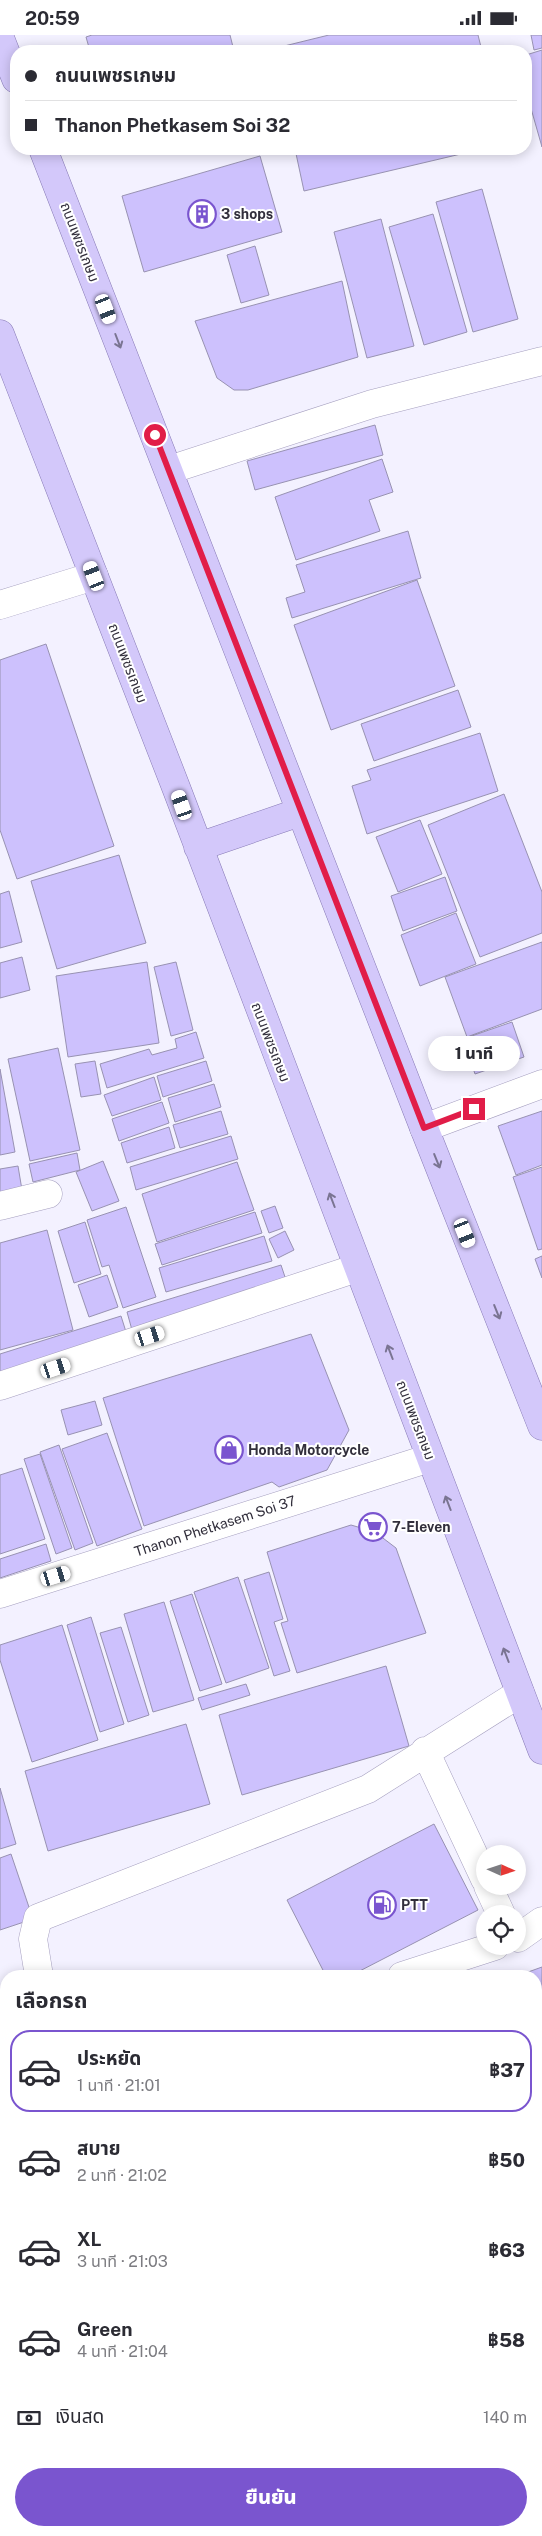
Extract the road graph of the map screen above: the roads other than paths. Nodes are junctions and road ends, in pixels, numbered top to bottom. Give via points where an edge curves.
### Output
1 (0, 37) edge
2 (10, 63) edge
3 (45, 155) edge
4 (0, 334) edge
5 (542, 361) edge
6 (169, 470) junction
7 (94, 576) junction
8 (0, 605) edge
9 (300, 812) junction
10 (198, 847) junction
11 (542, 1084) edge
12 (424, 1128) junction
13 (48, 1194) dead end
14 (0, 1206) edge
15 (357, 1268) junction
16 (0, 1386) edge
17 (542, 1426) edge
18 (430, 1458) junction
19 (0, 1594) edge
20 (520, 1693) junction
21 (542, 1750) edge
22 (425, 1751) junction
23 (476, 1860) edge
24 (542, 1921) edge
25 (526, 1932) edge
26 (476, 1952) edge
27 (38, 1970) edge
28 (421, 1970) edge

1 - 2 main road
3 -> 6 main road, ถนนเพชรเกษม
4 - 7 main road, ถนนเพชรเกษม
5 - 6 street via 372,404
6 - 9 main road, ถนนเพชรเกษม
7 - 8 street
7 - 10 main road, ถนนเพชรเกษม
9 - 10 main road
9 - 12 main road, ถนนเพชรเกษม
15 -> 10 main road, ถนนเพชรเกษม
11 - 12 street
12 -> 17 main road, ถนนเพชรเกษม
13 - 14 street
15 - 16 street
18 -> 15 main road, ถนนเพชรเกษม
18 - 19 street, Thanon Phetkasem Soi 37
20 -> 18 main road, ถนนเพชรเกษม
20 - 21 main road, ถนนเพชรเกษม
20 - 22 street
22 - 23 street
22 - 27 street via 368,1789 38,1918 33,1939
24 - 25 street
26 - 28 street

